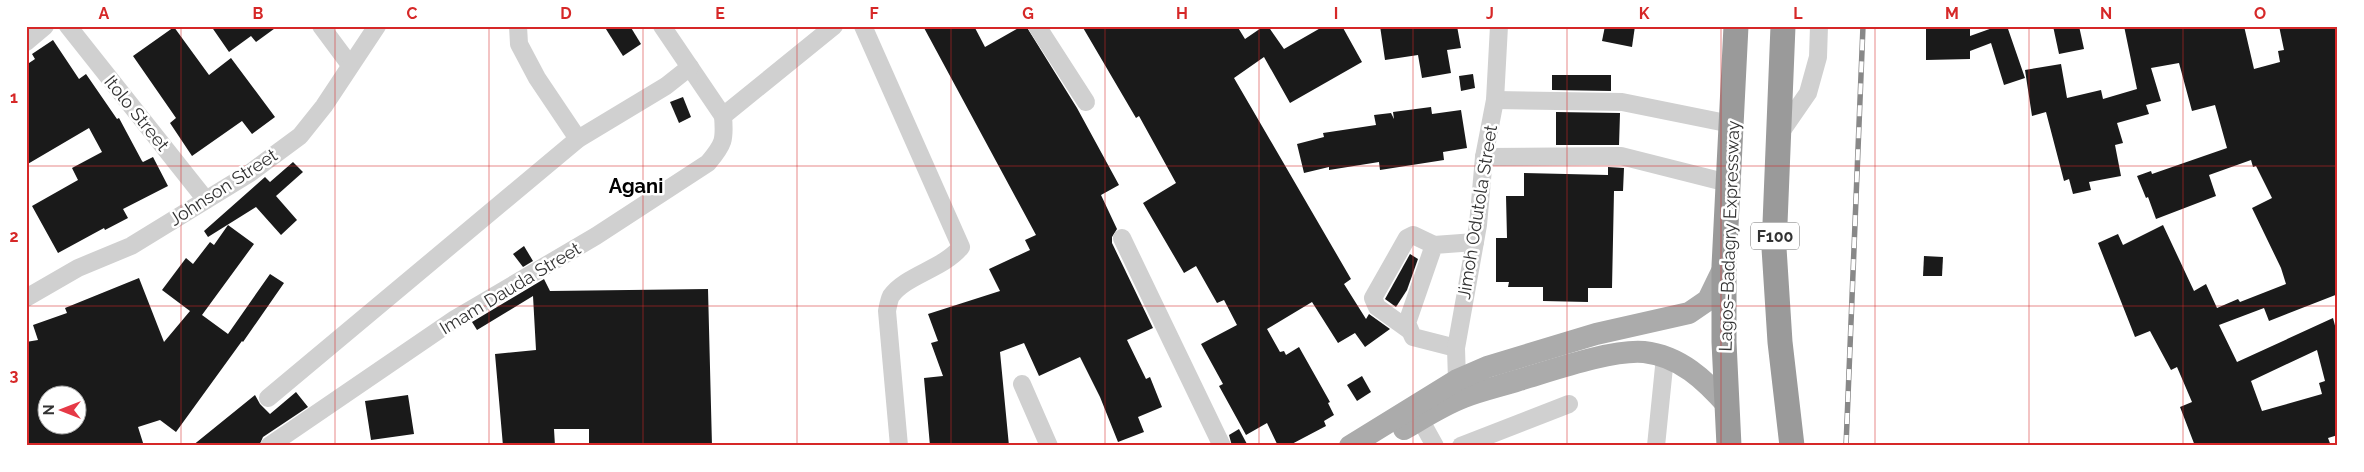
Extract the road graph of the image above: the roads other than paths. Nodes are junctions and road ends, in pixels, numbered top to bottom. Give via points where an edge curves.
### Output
1 (45, 26) edge
2 (68, 26) edge
3 (321, 26) edge
4 (377, 26) edge
5 (518, 26) edge
6 (662, 26) edge
7 (834, 26) edge
8 (863, 26) edge
9 (1037, 26) edge
10 (1499, 26) edge
11 (1736, 26) edge
12 (1783, 26) edge
13 (1819, 26) edge
14 (26, 42) edge
15 (350, 65) junction
16 (690, 67) junction
17 (1495, 100) junction
18 (1086, 102) dead end
19 (723, 116) junction
20 (1731, 124) junction
21 (1778, 136) junction
22 (578, 139) junction
23 (1484, 157) junction
24 (1728, 183) junction
25 (206, 200) junction
26 (1122, 238) dead end
27 (1475, 242) junction
28 (1434, 245) junction
29 (1724, 266) junction
30 (26, 298) edge
31 (1409, 330) junction
32 (1456, 348) junction
33 (1665, 357) junction
34 (1022, 384) dead end
35 (1460, 388) junction
36 (268, 398) dead end
37 (1569, 404) dead end
38 (1728, 406) junction
39 (1420, 419) junction
40 (269, 446) edge
41 (900, 446) edge
42 (1049, 446) edge
43 (1222, 446) edge
44 (1350, 446) edge
45 (1375, 446) edge
46 (1435, 446) edge
47 (1461, 446) edge
48 (1656, 446) edge
49 (1729, 446) edge
50 (1792, 446) edge

1 - 14 street
2 - 25 street, Itolo Street
3 - 15 street
4 - 15 street, Johnson Street
5 - 22 street via 519,44 537,78
6 - 16 street
7 - 19 street
8 - 41 street via 961,247 953,257 899,288 890,297 887,311
9 - 18 street
10 - 17 street, Jimoh Odutola Street
11 - 20 highway, Lagos-Badagry Expressway / F100
12 - 21 highway, F100
13 - 21 street via 1818,57 1808,93
15 - 25 street, Johnson Street via 300,136
16 - 19 street
16 - 22 street via 666,86
17 - 20 street via 1622,102
17 - 23 street, Jimoh Odutola Street
19 - 40 street, Imam Dauda Street via 725,138 708,163 596,236 456,319
20 - 24 highway, Lagos-Badagry Expressway / F100
21 - 50 highway, F100 via 1774,248
22 - 36 street
23 - 24 street via 1621,156
23 - 27 street, Jimoh Odutola Street
24 - 29 highway, Lagos-Badagry Expressway / F100
25 - 30 street, Johnson Street via 132,246 78,268
26 - 43 street
27 - 28 street
27 - 32 street, Jimoh Odutola Street
28 - 31 street via 1407,323
28 - 31 street via 1413,235 1407,238 1373,298 1376,307
29 - 35 main road via 1708,300 1689,313 1596,334 1487,367
29 - 38 highway, Lagos-Badagry Expressway / F100
31 - 32 street via 1413,337
32 - 35 street, Jimoh Odutola Street
33 - 35 main road via 1644,352 1601,358
33 - 38 main road via 1683,365 1709,384
33 - 48 street
34 - 42 street
35 - 39 main road
35 - 44 main road
37 - 47 street
38 - 49 highway, Lagos-Badagry Expressway / F100
39 - 45 main road
39 - 46 street

